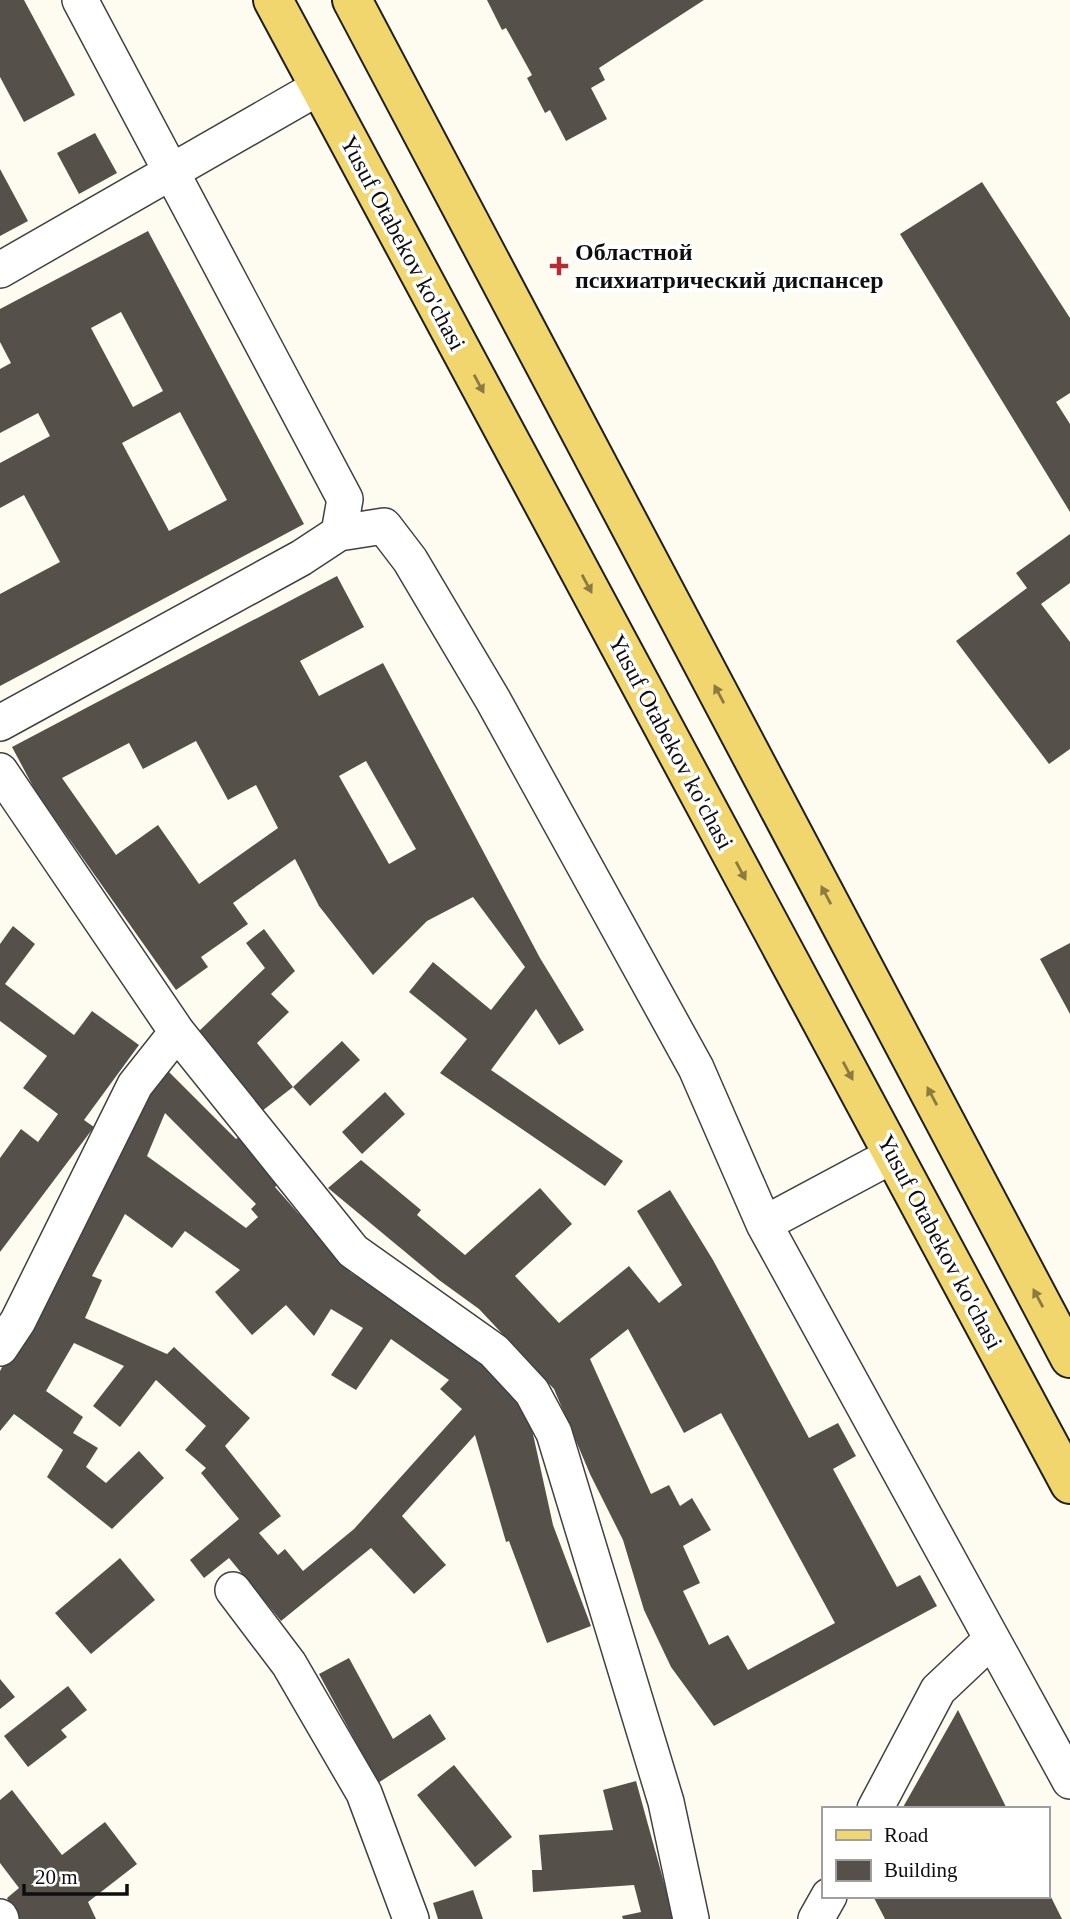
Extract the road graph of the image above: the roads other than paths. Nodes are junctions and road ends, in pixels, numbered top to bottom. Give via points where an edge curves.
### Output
1 (80, 0) edge
2 (273, 0) edge
3 (352, 0) edge
4 (319, 87) junction
5 (174, 172) junction
6 (0, 270) edge
7 (339, 533) junction
8 (0, 723) edge
9 (0, 771) edge
10 (177, 1032) junction
11 (893, 1155) junction
12 (764, 1224) junction
13 (0, 1348) edge
14 (1070, 1358) edge
15 (1070, 1484) edge
16 (233, 1590) dead end
17 (990, 1640) junction
18 (1070, 1781) edge
19 (876, 1807) edge
20 (827, 1898) edge
21 (411, 1919) edge
22 (691, 1919) edge
23 (816, 1919) edge

1 - 5 street
2 - 4 main road, Yusuf Otabekov ko'chasi
14 -> 3 main road
4 - 5 street
4 -> 11 main road, Yusuf Otabekov ko'chasi
5 - 6 street
5 - 7 street via 345,499
7 - 8 street
7 - 12 street via 384,526 410,560 494,699 696,1068
9 - 10 street
10 - 13 street via 135,1085 18,1321
10 - 22 street via 353,1251 494,1351 532,1391 554,1433 666,1802
11 - 12 street
11 - 15 main road, Yusuf Otabekov ko'chasi
12 - 17 street
16 - 21 street via 289,1664 364,1793
17 - 18 street
17 - 19 street via 938,1690
20 - 23 street

